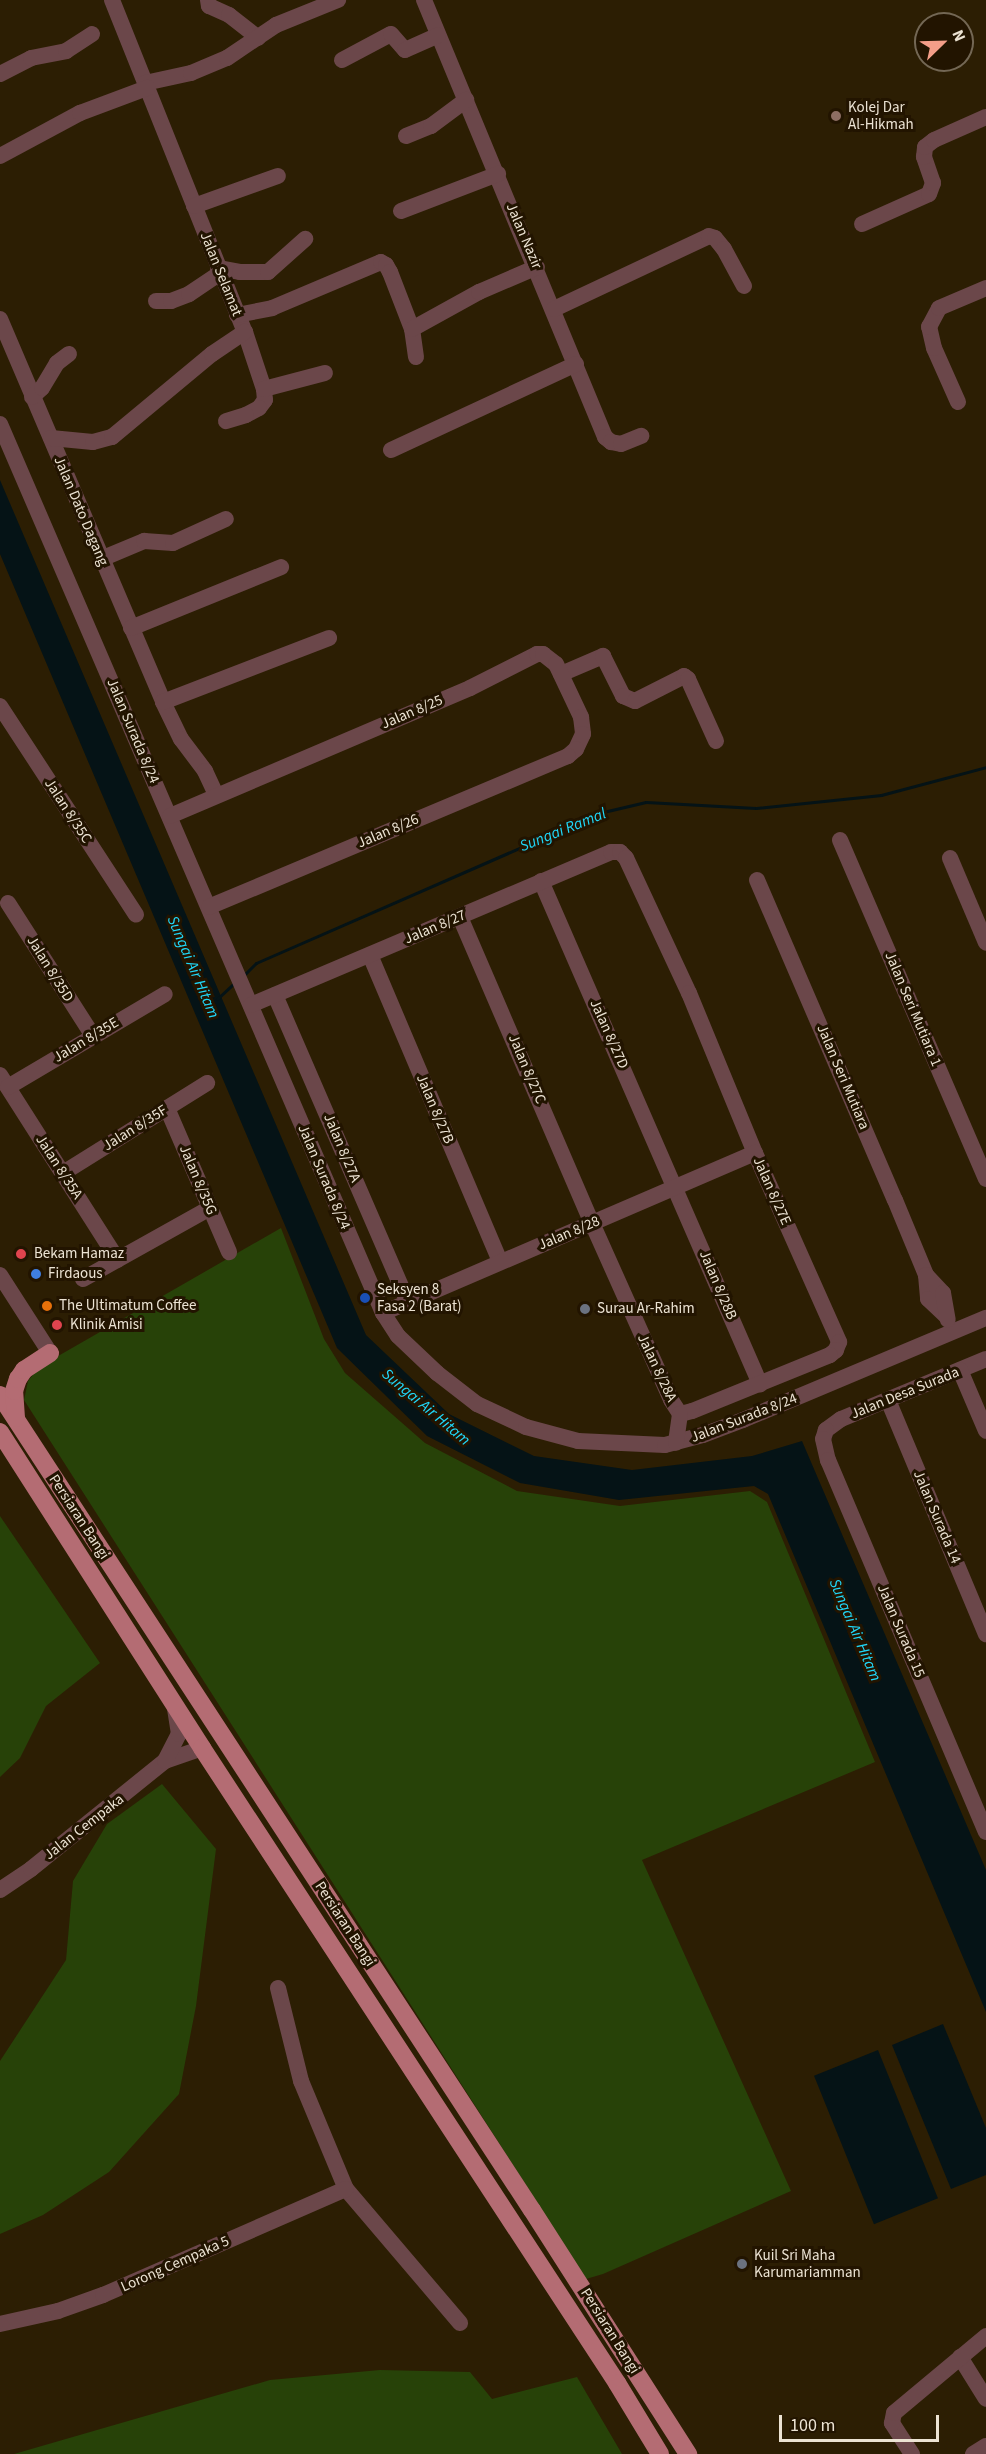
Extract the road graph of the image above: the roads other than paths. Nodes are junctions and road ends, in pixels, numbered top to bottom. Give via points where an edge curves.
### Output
1 (112, 0) edge
2 (208, 0) edge
3 (338, 0) edge
4 (424, 0) edge
5 (92, 34) dead end
6 (438, 35) junction
7 (258, 38) junction
8 (342, 60) dead end
9 (0, 74) edge
10 (146, 85) junction
11 (466, 100) junction
12 (986, 117) edge
13 (406, 136) dead end
14 (0, 156) edge
15 (498, 174) junction
16 (278, 176) dead end
17 (194, 206) junction
18 (401, 211) dead end
19 (862, 224) dead end
20 (305, 240) dead end
21 (537, 267) junction
22 (219, 271) junction
23 (744, 286) dead end
24 (986, 288) edge
25 (156, 301) dead end
26 (555, 309) junction
27 (237, 315) junction
28 (0, 319) edge
29 (412, 329) junction
30 (245, 333) junction
31 (69, 354) dead end
32 (16, 356) junction
33 (416, 357) dead end
34 (0, 363) edge
35 (576, 364) junction
36 (325, 373) dead end
37 (264, 389) junction
38 (32, 397) junction
39 (958, 402) dead end
40 (226, 421) dead end
41 (0, 424) edge
42 (641, 436) dead end
43 (51, 438) junction
44 (392, 450) dead end
45 (226, 519) dead end
46 (101, 559) junction
47 (281, 567) dead end
48 (131, 628) junction
49 (329, 638) dead end
50 (561, 674) junction
51 (163, 702) junction
52 (0, 706) edge
53 (716, 741) dead end
54 (568, 756) joint
55 (216, 795) junction
56 (170, 816) junction
57 (840, 840) dead end
58 (620, 852) joint
59 (951, 858) dead end
60 (757, 880) dead end
61 (541, 881) junction
62 (8, 903) dead end
63 (208, 907) junction
64 (136, 915) dead end
65 (460, 917) junction
66 (986, 944) edge
67 (370, 955) junction
68 (165, 994) dead end
69 (275, 995) junction
70 (249, 1001) junction
71 (93, 1036) junction
72 (4, 1081) edge
73 (207, 1083) dead end
74 (167, 1108) junction
75 (755, 1153) junction
76 (63, 1173) junction
77 (986, 1179) edge
78 (675, 1187) junction
79 (210, 1208) junction
80 (592, 1223) junction
81 (229, 1252) dead end
82 (118, 1260) junction
83 (500, 1262) junction
84 (0, 1275) edge
85 (83, 1280) dead end
86 (408, 1302) junction
87 (383, 1313) junction
88 (986, 1318) edge
89 (953, 1331) junction
90 (50, 1353) joint
91 (986, 1359) edge
92 (960, 1370) junction
93 (760, 1384) junction
94 (0, 1395) edge
95 (888, 1400) junction
96 (680, 1413) junction
97 (16, 1419) junction
98 (826, 1430) joint
99 (986, 1431) edge
100 (0, 1432) edge
101 (676, 1443) junction
102 (986, 1634) edge
103 (172, 1700) junction
104 (202, 1748) junction
105 (165, 1761) junction
106 (986, 1832) edge
107 (0, 1890) edge
108 (278, 1988) dead end
109 (346, 2189) junction
110 (460, 2323) dead end
111 (0, 2324) edge
112 (986, 2336) edge
113 (960, 2357) junction
114 (986, 2399) edge
115 (986, 2446) edge
116 (660, 2454) edge
117 (688, 2454) edge
118 (912, 2454) edge
119 (973, 2454) edge

1 - 10 street, Jalan Selamat
2 - 7 street via 209,6 229,15
3 - 7 street via 276,25
4 - 6 street, Jalan Nazir
5 - 9 street via 66,51 31,58
6 - 8 street via 405,50 391,34
6 - 11 street, Jalan Nazir
7 - 10 street via 227,58
10 - 14 street via 80,113
10 - 17 street, Jalan Selamat
11 - 13 street via 431,126
11 - 15 street, Jalan Nazir
12 - 19 street via 925,147 924,157 933,183 928,194
15 - 18 street
15 - 21 street, Jalan Nazir
16 - 17 street
17 - 22 street, Jalan Selamat
20 - 22 street via 268,272
21 - 26 street, Jalan Nazir
21 - 29 street via 479,292
22 - 25 street via 189,294 171,301
22 - 27 street, Jalan Selamat
23 - 26 street via 724,249 709,236
24 - 39 street via 939,308 929,327
26 - 35 street, Jalan Nazir
27 - 29 street via 272,308 381,262 390,272
27 - 30 street, Jalan Selamat
28 - 32 street, Jalan Dato Dagang
29 - 33 street
30 - 37 street
30 - 43 street, Jalan Selamat via 212,354 112,438 93,442
31 - 38 street via 57,363
32 - 34 street
32 - 38 street, Jalan Dato Dagang
35 - 42 street, Jalan Nazir via 605,437 621,444
35 - 44 street
36 - 37 street
37 - 40 street via 265,400 259,408
38 - 43 street, Jalan Dato Dagang
41 - 56 street, Jalan Surada 8/24
43 - 46 street, Jalan Dato Dagang
45 - 46 street via 173,543 144,541
46 - 48 street, Jalan Dato Dagang
47 - 48 street
48 - 51 street, Jalan Dato Dagang
49 - 51 street
50 - 53 street via 603,656 623,696 635,701 684,676
50 - 54 street, Jalan 8/25 via 583,725 580,742
50 - 55 street, Jalan 8/25 via 543,654 528,656 470,688
51 - 55 street, Jalan Dato Dagang
52 - 64 street, Jalan 8/35C
54 - 63 street, Jalan 8/26
55 - 56 street, Jalan 8/25
56 - 63 street, Jalan Surada 8/24
57 - 77 street, Jalan Seri Mutiara 1
58 - 61 street, Jalan 8/27 via 611,852
58 - 75 street, Jalan 8/27E via 634,870
59 - 66 street
60 - 89 street, Jalan Seri Mutiara via 926,1275 943,1293
61 - 65 street, Jalan 8/27
61 - 78 street, Jalan 8/27D
62 - 71 street, Jalan 8/35D
63 - 70 street, Jalan Surada 8/24
65 - 67 street, Jalan 8/27
65 - 80 street, Jalan 8/27C
67 - 69 street, Jalan 8/27
67 - 83 street, Jalan 8/27B
68 - 71 street, Jalan 8/35E
69 - 70 street, Jalan 8/27
69 - 86 street, Jalan 8/27A
70 - 87 street, Jalan Surada 8/24
71 - 72 street, Jalan 8/35E
72 - 76 street, Jalan 8/35A
73 - 74 street, Jalan 8/35F
74 - 76 street, Jalan 8/35F
74 - 79 street, Jalan 8/35G
75 - 78 street, Jalan 8/28
75 - 93 street, Jalan 8/27E via 840,1342 830,1355
76 - 82 street, Jalan 8/35A
78 - 80 street, Jalan 8/28
78 - 93 street, Jalan 8/28B
79 - 81 street, Jalan 8/35G
79 - 82 street
80 - 83 street, Jalan 8/28
80 - 96 street, Jalan 8/28A
82 - 85 street
83 - 86 street, Jalan 8/28
84 - 90 street
86 - 87 street, Jalan 8/28
87 - 101 street, Jalan Surada 8/24 via 398,1335 437,1373 477,1404 526,1427 578,1442 638,1446
88 - 89 street, Jalan Surada 8/24
89 - 101 street, Jalan Surada 8/24 via 743,1420
90 - 97 main road via 24,1370 18,1379 14,1391
91 - 92 street, Jalan Desa Surada
92 - 95 street, Jalan Desa Surada
92 - 99 street
93 - 96 street, Jalan 8/27E
94 - 97 main road, Persiaran Bangi
95 - 98 street, Jalan Desa Surada via 841,1419
95 - 102 street, Jalan Surada 14
96 - 101 street
97 - 117 main road, Persiaran Bangi
98 - 106 street, Jalan Surada 15 via 823,1439 828,1460
100 - 103 main road, Persiaran Bangi
103 - 104 main road, Persiaran Bangi
103 - 105 street, Jalan Cempaka via 179,1728
104 - 105 street, Jalan Cempaka
104 - 116 main road, Persiaran Bangi
105 - 107 street, Jalan Cempaka via 40,1863
108 - 109 street via 301,2081
109 - 110 street
109 - 111 street, Lorong Cempaka 5 via 104,2295 58,2311
112 - 113 street
113 - 114 street
113 - 118 street via 894,2412 892,2423
115 - 119 street

